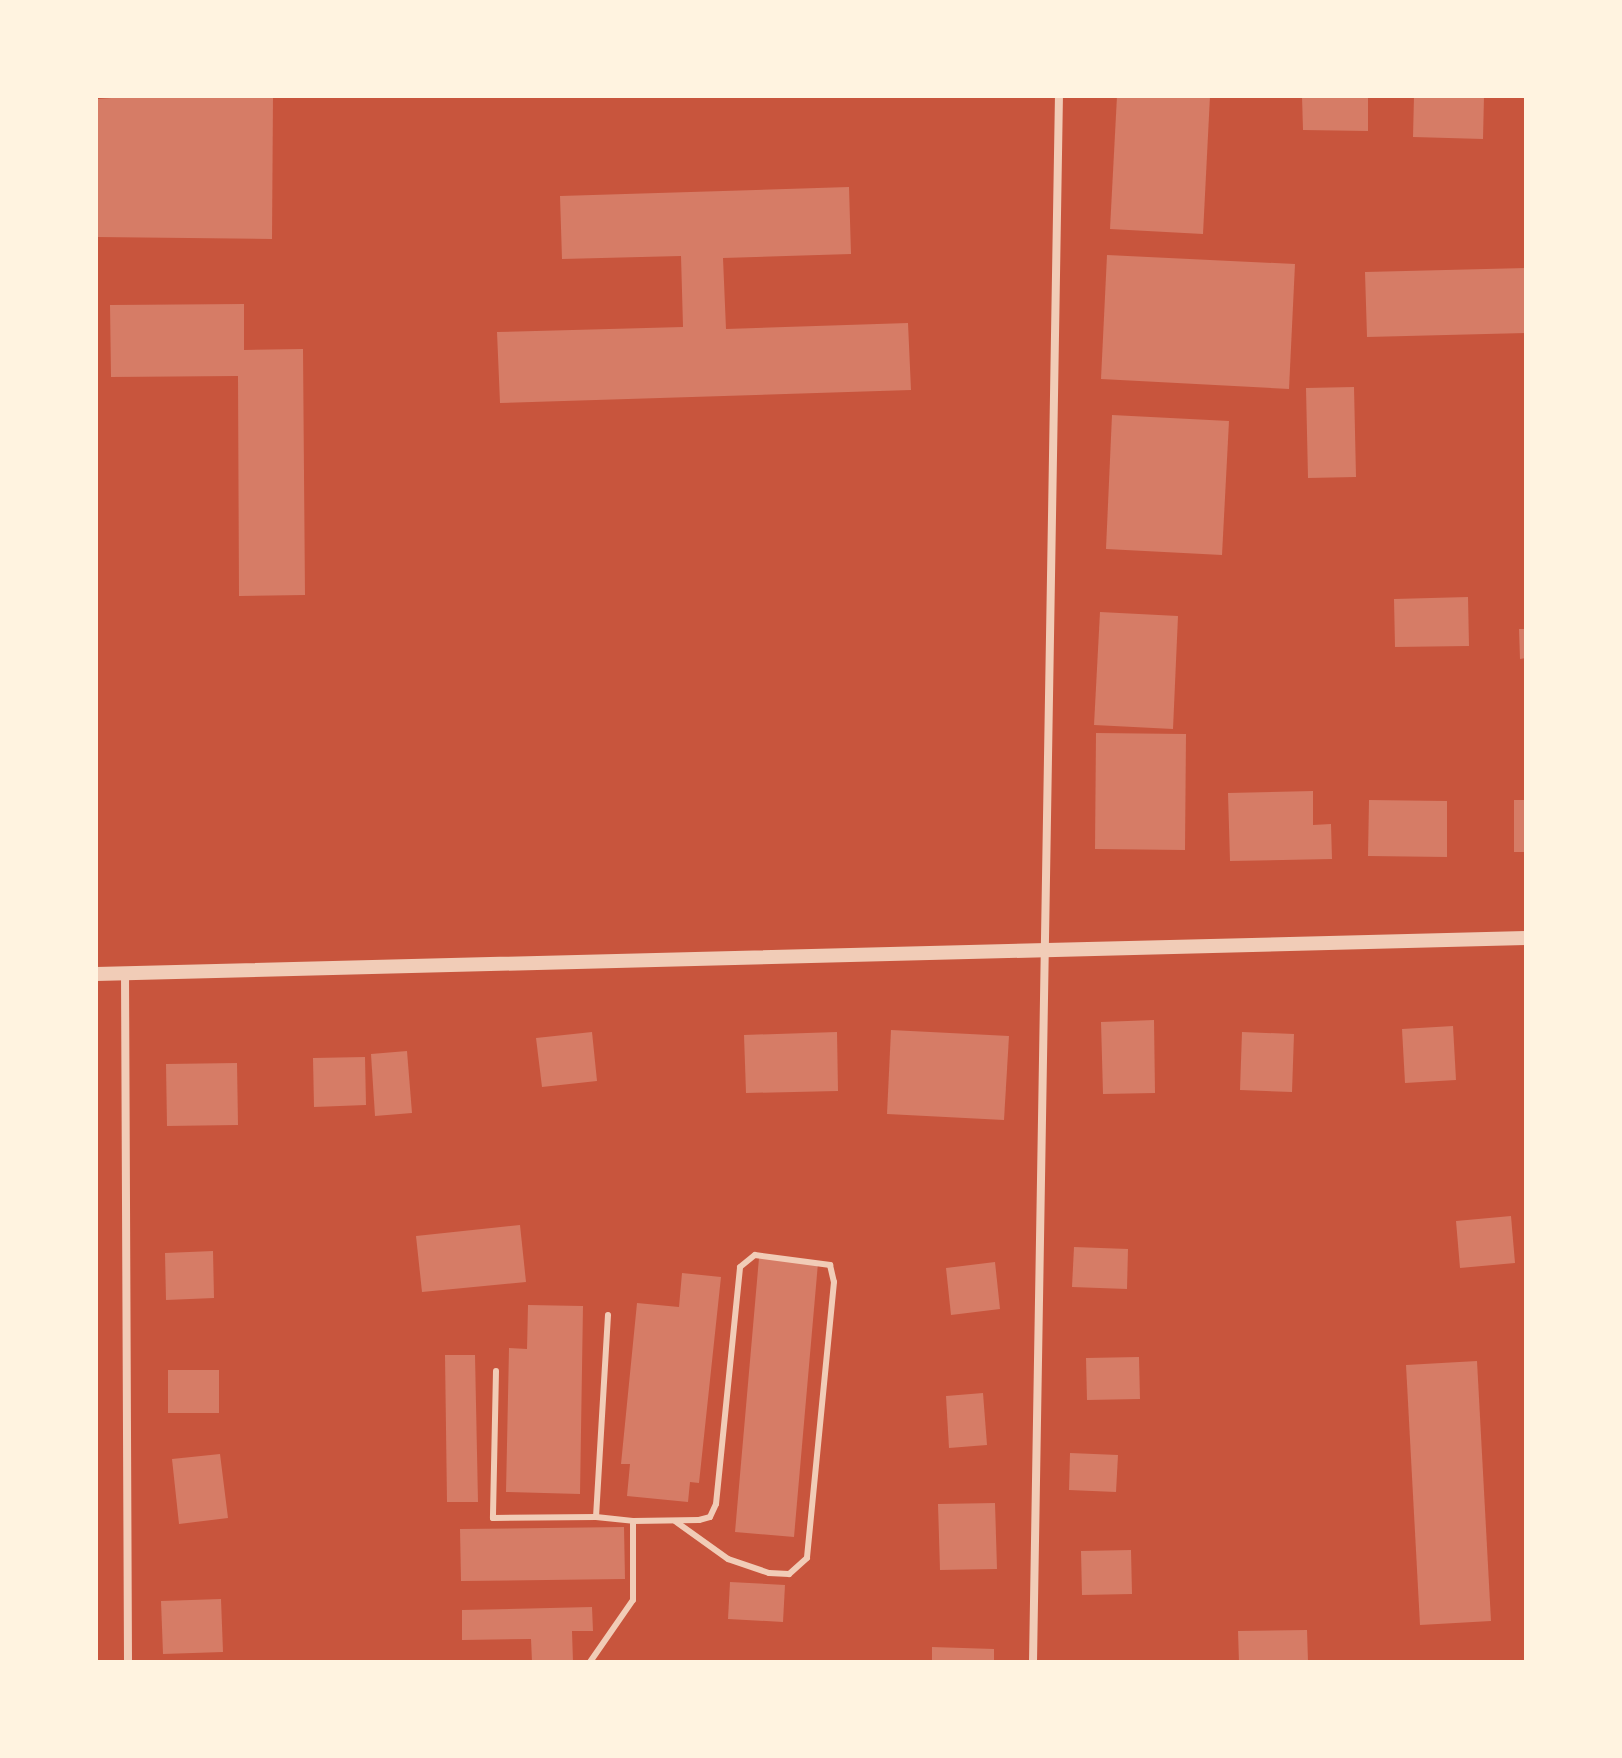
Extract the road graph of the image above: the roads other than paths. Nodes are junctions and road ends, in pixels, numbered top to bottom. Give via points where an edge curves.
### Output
1 (1059, 96) edge
2 (1526, 938) edge
3 (1043, 950) junction
4 (125, 973) junction
5 (96, 974) edge
6 (608, 1315) dead end
7 (496, 1371) dead end
8 (596, 1517) junction
9 (633, 1521) junction
10 (675, 1521) junction
11 (128, 1662) edge
12 (590, 1662) edge
13 (1033, 1662) edge

1 - 3 street
2 - 3 street
3 - 4 street
3 - 13 street
4 - 5 street
4 - 11 street
6 - 8 lane
7 - 8 lane via 493,1518
8 - 9 lane
9 - 10 lane
9 - 12 lane via 633,1600
10 - 10 lane via 710,1517 716,1504 740,1267 755,1255 830,1265 834,1282 807,1558 789,1574 769,1573 728,1559

